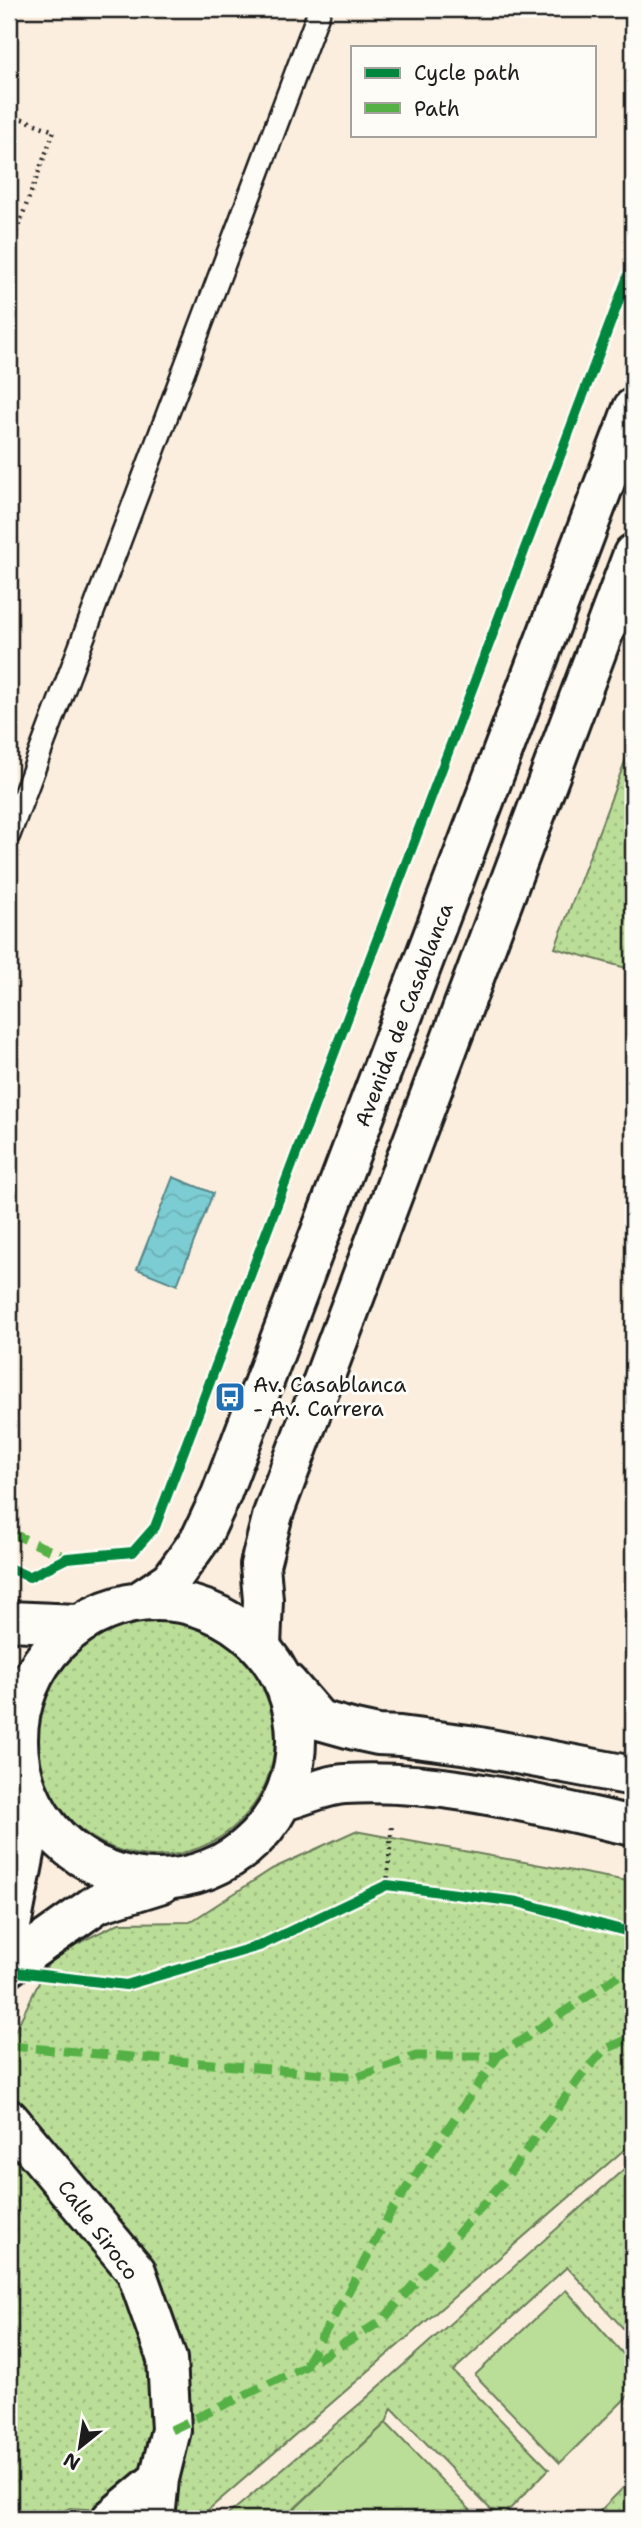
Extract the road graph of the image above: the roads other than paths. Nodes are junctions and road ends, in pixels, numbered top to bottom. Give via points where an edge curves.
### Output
1 (320, 9) edge
2 (633, 408) edge
3 (633, 554) edge
4 (9, 835) edge
5 (141, 1600) junction
6 (9, 1621) edge
7 (77, 1623) junction
8 (261, 1646) junction
9 (284, 1680) junction
10 (13, 1716) edge
11 (633, 1776) edge
12 (283, 1801) junction
13 (34, 1807) junction
14 (633, 1826) edge
15 (174, 1879) junction
16 (9, 1936) edge
17 (9, 1965) edge
18 (9, 2119) edge
19 (159, 2479) junction
20 (111, 2519) edge
21 (155, 2519) edge

1 - 4 lane
2 - 5 street, Avenida de Casablanca via 221,1495 201,1538 171,1580
3 - 8 street via 273,1514 260,1564
5 - 7 street via 107,1608
5 - 8 street via 185,1602 226,1618
6 - 7 street
7 - 10 street via 48,1650
8 - 9 street
9 - 11 street via 319,1720 355,1730 469,1745
9 - 12 street via 296,1720 295,1762
10 - 13 street
12 - 14 street via 342,1784 396,1784 481,1794
12 - 15 street via 260,1835 228,1861
13 - 15 street via 59,1840 93,1865 132,1878
13 - 16 street
15 - 17 street via 98,1903
18 - 19 street, Calle Siroco via 136,2271 167,2359 171,2430
19 - 20 street
19 - 21 street, Calle Siroco

